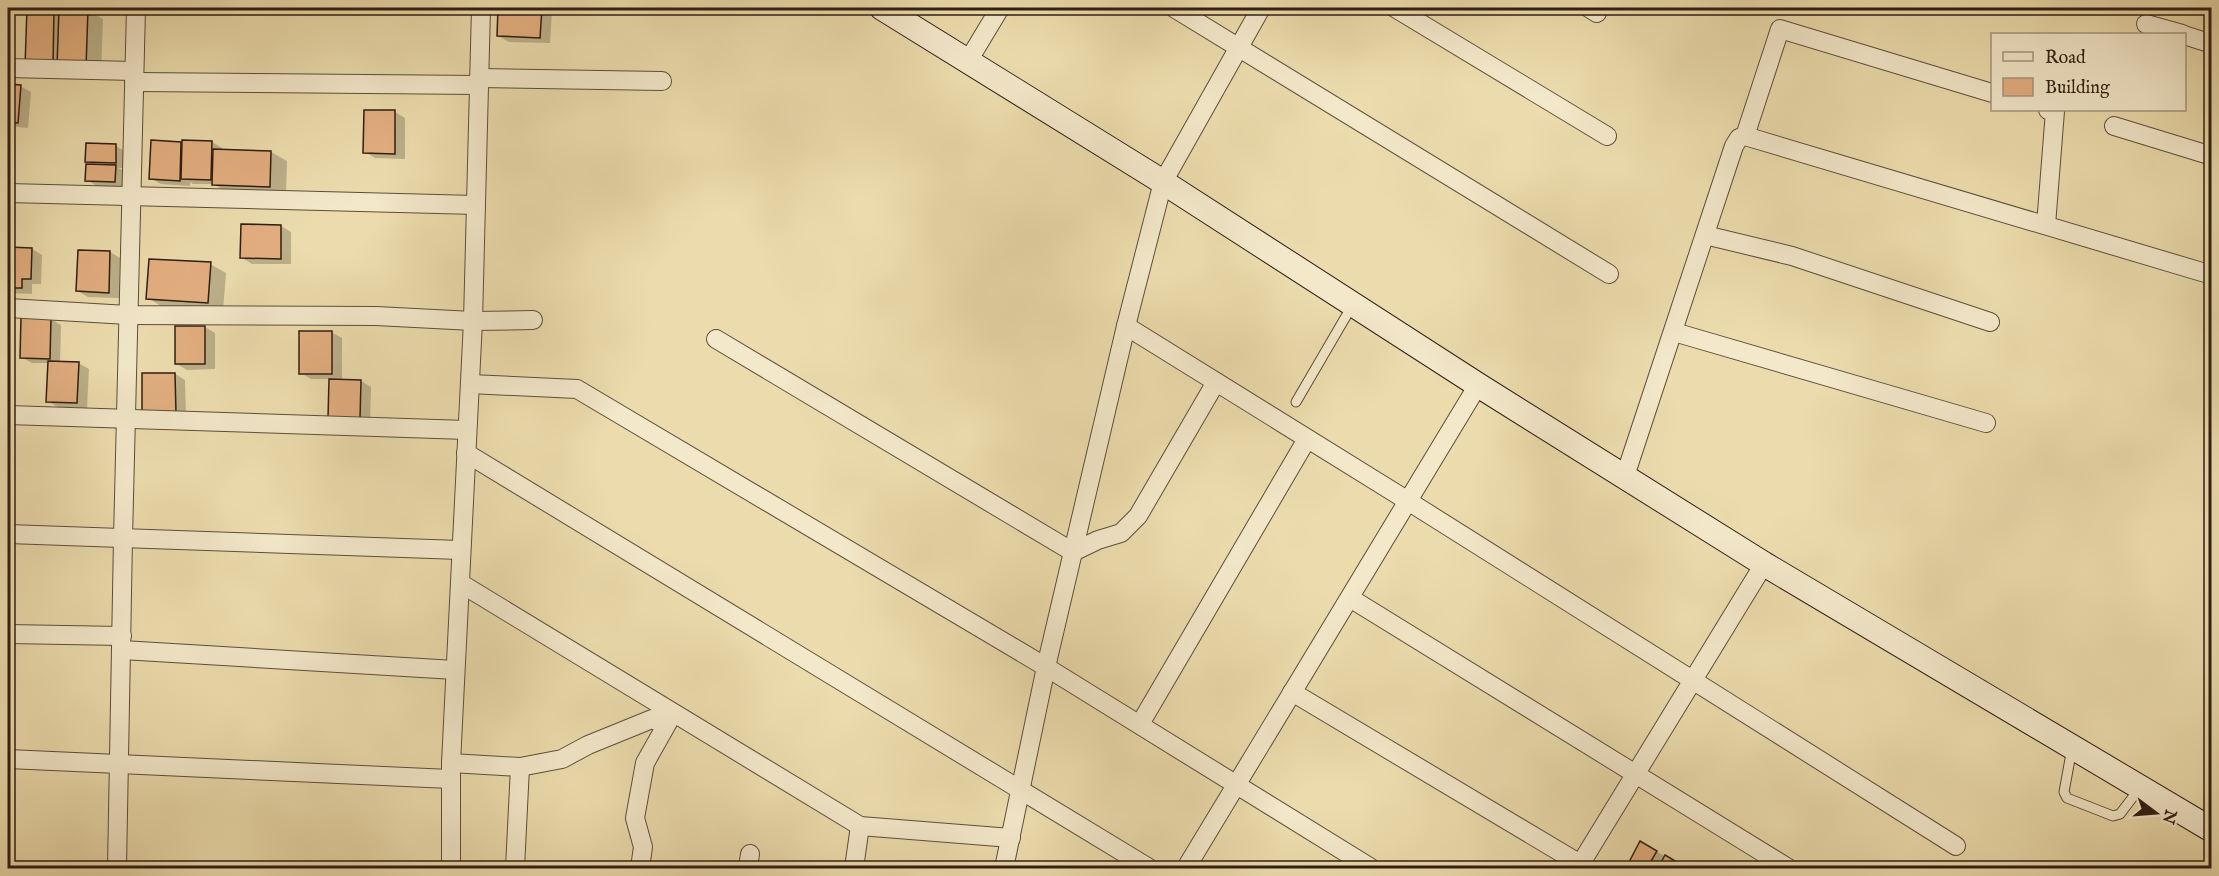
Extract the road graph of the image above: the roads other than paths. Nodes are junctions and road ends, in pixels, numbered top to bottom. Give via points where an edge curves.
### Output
1 (136, 8) edge
2 (481, 8) edge
3 (882, 8) edge
4 (1000, 8) edge
5 (1174, 8) edge
6 (1261, 8) edge
7 (1395, 8) edge
8 (2146, 24) dead end
9 (2176, 33) edge
10 (2186, 36) edge
11 (2211, 44) edge
12 (1239, 47) junction
13 (968, 61) junction
14 (8, 68) edge
15 (134, 77) junction
16 (479, 81) junction
17 (662, 81) dead end
18 (1991, 93) edge
19 (2055, 111) edge
20 (2114, 126) dead end
21 (1607, 136) dead end
22 (1745, 136) junction
23 (2211, 156) edge
24 (1163, 182) junction
25 (8, 193) edge
26 (131, 195) junction
27 (476, 205) junction
28 (2046, 225) junction
29 (1705, 235) junction
30 (1609, 274) dead end
31 (2211, 275) edge
32 (1353, 304) junction
33 (8, 308) edge
34 (128, 315) junction
35 (473, 321) junction
36 (533, 321) dead end
37 (1990, 322) dead end
38 (1126, 326) junction
39 (1674, 332) junction
40 (716, 339) dead end
41 (1216, 382) junction
42 (470, 384) junction
43 (1478, 385) junction
44 (1296, 402) dead end
45 (8, 415) edge
46 (125, 419) junction
47 (1986, 423) dead end
48 (467, 430) junction
49 (1308, 439) junction
50 (466, 453) junction
51 (1625, 476) junction
52 (1408, 501) junction
53 (8, 534) edge
54 (123, 538) junction
55 (460, 550) junction
56 (1073, 552) junction
57 (1764, 564) junction
58 (460, 583) junction
59 (1350, 598) junction
60 (8, 634) edge
61 (122, 643) junction
62 (1046, 667) junction
63 (455, 670) junction
64 (1694, 681) junction
65 (1293, 692) junction
66 (670, 719) junction
67 (1140, 724) junction
68 (2072, 747) junction
69 (8, 759) edge
70 (118, 766) junction
71 (520, 767) junction
72 (450, 771) junction
73 (1635, 774) junction
74 (1237, 784) junction
75 (2141, 788) junction
76 (1021, 792) junction
77 (860, 826) junction
78 (2211, 830) edge
79 (1011, 838) junction
80 (1956, 846) dead end
81 (1582, 867) edge
82 (117, 868) edge
83 (451, 868) edge
84 (514, 868) edge
85 (640, 868) edge
86 (854, 868) edge
87 (1004, 868) edge
88 (1149, 868) edge
89 (1186, 868) edge
90 (1371, 868) edge
91 (1788, 868) edge

1 - 15 street
2 - 16 street
3 - 13 main road
4 - 13 street
5 - 12 street
6 - 12 street
7 - 21 street
8 - 9 street
10 - 11 street
12 - 24 street
12 - 30 street
13 - 24 main road
14 - 15 street
15 - 16 street
15 - 26 street
16 - 17 street
16 - 27 street
18 - 22 street via 1780,29
19 - 28 street
20 - 23 street
22 - 28 street
22 - 29 street via 1734,146
24 - 32 main road
24 - 38 street
25 - 26 street
26 - 27 street
26 - 34 street
27 - 35 street
28 - 31 street
29 - 37 street via 1792,256
29 - 39 street
32 - 43 main road
32 - 44 lane
33 - 34 street
34 - 35 street via 376,316
34 - 46 street
35 - 36 street
35 - 42 street
38 - 41 street
38 - 56 street
39 - 47 street
39 - 51 street
40 - 56 street
41 - 49 street
41 - 56 street via 1138,516 1121,533
42 - 48 street
42 - 62 street via 577,389
43 - 51 main road
43 - 52 street
45 - 46 street
46 - 48 street
46 - 54 street
48 - 50 street
49 - 52 street
49 - 67 street
50 - 55 street
50 - 76 street
51 - 57 main road
52 - 59 street
52 - 64 street
53 - 54 street
54 - 55 street
54 - 61 street
55 - 58 street
56 - 62 street
57 - 64 street
57 - 68 main road
58 - 63 street
58 - 66 street
59 - 65 street
59 - 73 street
60 - 61 street
61 - 63 street
61 - 70 street
62 - 67 street
62 - 76 street
63 - 72 street
64 - 73 street
64 - 80 street
65 - 74 street
65 - 81 street
66 - 71 street via 652,719 562,759
66 - 77 street
66 - 85 street via 645,763 635,818 643,847
67 - 74 street
68 - 75 main road
68 - 75 lane via 2064,792 2067,798 2113,816 2120,814
69 - 70 street
70 - 72 street
70 - 82 street
71 - 72 street
71 - 84 street
72 - 83 street
73 - 81 street
73 - 91 street
74 - 89 street
74 - 90 street
75 - 78 main road
76 - 79 street
76 - 88 street
77 - 79 street
77 - 86 street
79 - 87 street

